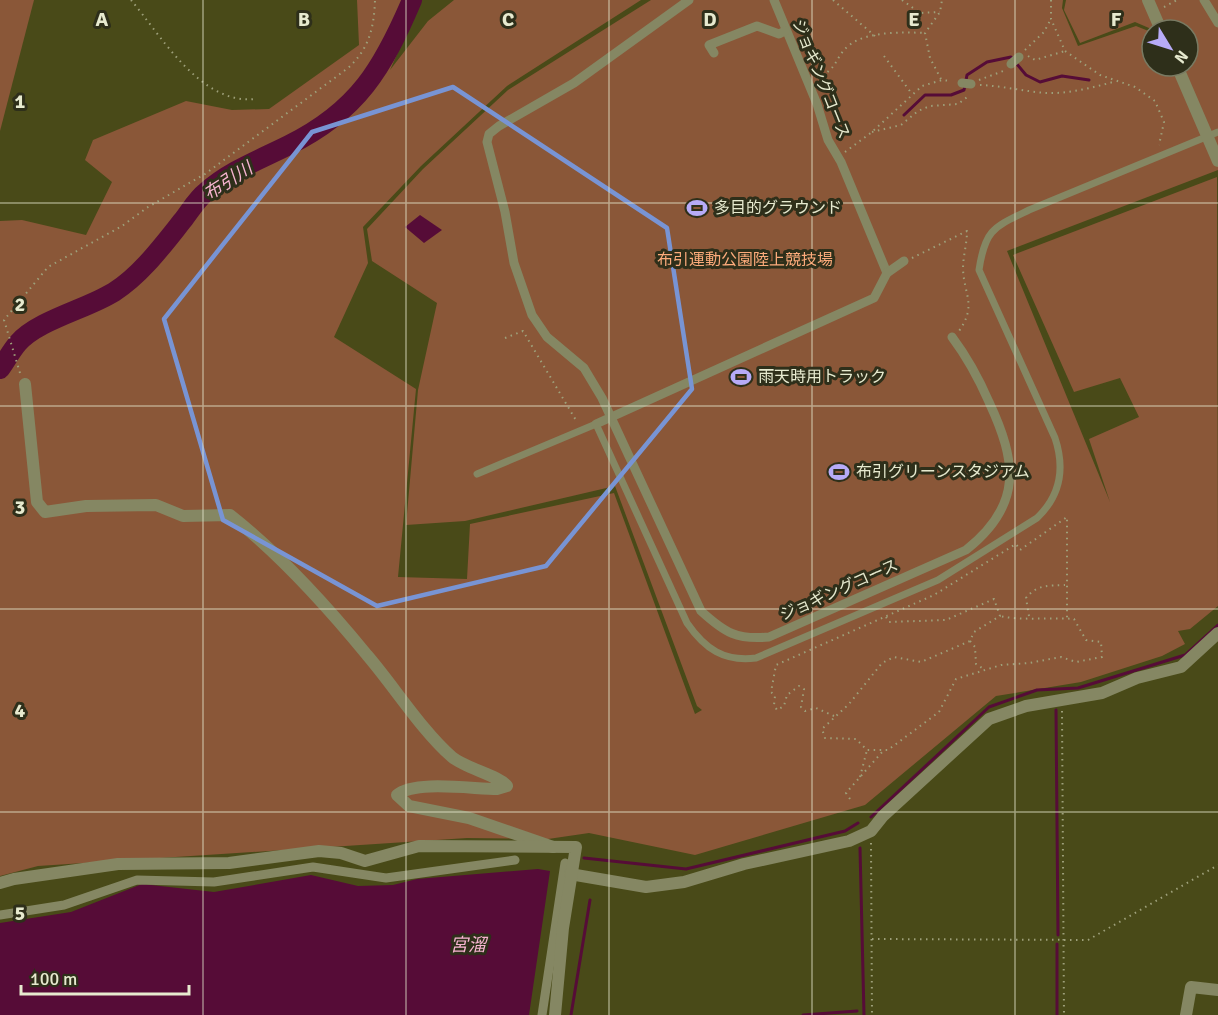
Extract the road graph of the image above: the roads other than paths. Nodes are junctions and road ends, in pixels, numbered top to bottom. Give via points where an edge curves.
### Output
1 (689, 0) edge
2 (774, 0) edge
3 (1148, 0) edge
4 (1204, 0) edge
5 (1156, 18) edge
6 (1218, 23) edge
7 (785, 31) junction
8 (714, 53) dead end
9 (1018, 57) road end
10 (1011, 64) road end
11 (1183, 78) edge
12 (1213, 134) edge
13 (1218, 161) edge
14 (904, 261) road end
15 (887, 273) junction
16 (952, 337) road end
17 (25, 384) road end
18 (611, 417) junction
19 (596, 424) junction
20 (477, 474) dead end
21 (1218, 633) edge
22 (553, 847) junction
23 (515, 861) dead end
24 (568, 869) junction
25 (0, 883) edge
26 (0, 915) edge
27 (1218, 990) edge
28 (542, 1015) edge
29 (555, 1015) edge
30 (1186, 1015) edge

1 - 18 street, ジョギングコース via 574,83 499,126 489,134 487,142 513,263 532,315 547,337 584,368
2 - 7 street, ジョギングコース
3 - 5 street
4 - 6 street
7 - 8 street via 779,34 756,26 709,45
7 - 15 street, ジョギングコース
9 - 10 street
11 - 12 street
12 - 13 street
12 - 19 lane via 1029,210 1002,223 984,242 980,270 1055,438 1061,466 1055,495 1037,518 938,580 756,658 720,655 704,646 687,623
14 - 15 street
15 - 18 street via 874,298
16 - 18 street, ジョギングコース via 978,378 1011,459 1000,513 990,529 966,550 769,637 748,639 732,635 701,612
17 - 22 street via 37,502 45,512 86,506 156,505 183,516 230,514 268,547 330,612 452,757 485,775 504,780 507,786 416,787 397,795 409,806 469,818
18 - 19 street
19 - 20 lane
21 - 24 street via 1181,667 1137,678 1102,693 1026,706 989,719 871,831 849,841 684,882 646,887
22 - 24 street via 576,847
22 - 25 street via 419,846 365,861 319,851 229,863 118,864
23 - 26 street via 386,878 313,867 214,882 137,880 64,905
24 - 28 street
24 - 29 street
27 - 30 street via 1191,987

